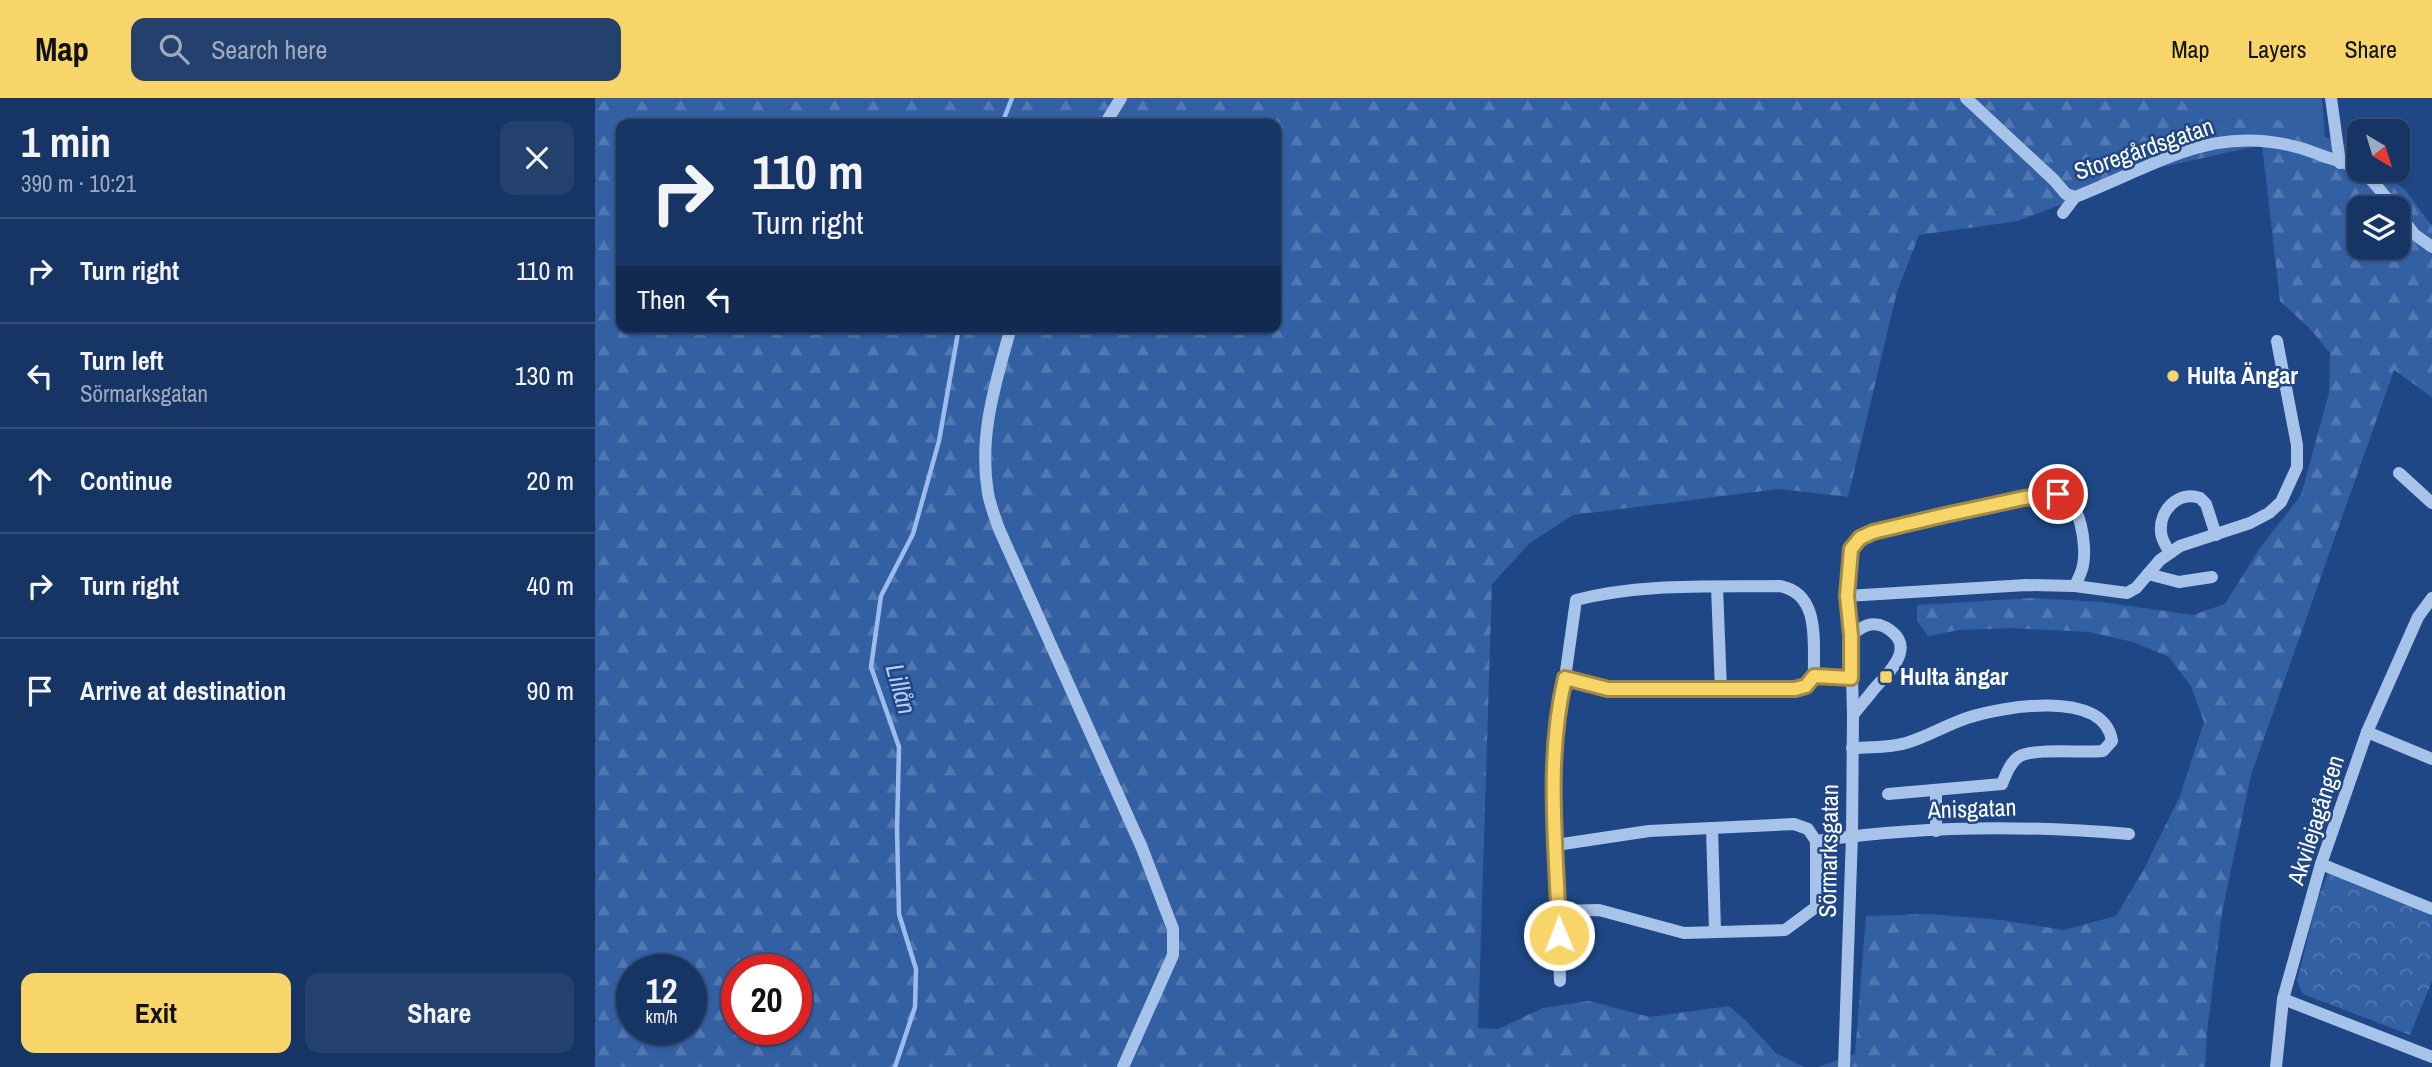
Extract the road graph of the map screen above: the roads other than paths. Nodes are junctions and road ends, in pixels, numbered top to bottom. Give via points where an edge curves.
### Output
1 (1121, 98) edge
2 (1966, 98) edge
3 (2331, 98) edge
4 (1108, 119) edge
5 (2340, 163) junction
6 (2384, 196) edge
7 (2075, 198) junction
8 (2063, 213) dead end
9 (2410, 228) edge
10 (2432, 247) edge
11 (1009, 333) edge
12 (2277, 341) dead end
13 (2399, 473) dead end
14 (2432, 503) edge
15 (2216, 535) junction
16 (2170, 553) junction
17 (2148, 574) junction
18 (2212, 577) dead end
19 (2075, 586) junction
20 (1717, 587) junction
21 (1847, 596) junction
22 (2432, 598) edge
23 (1851, 635) junction
24 (1814, 676) junction
25 (1565, 678) junction
26 (1851, 678) junction
27 (1721, 690) junction
28 (1853, 715) junction
29 (2367, 732) junction
30 (1852, 748) junction
31 (2432, 759) edge
32 (1936, 790) junction
33 (1888, 793) dead end
34 (1712, 828) junction
35 (1936, 831) junction
36 (2129, 834) dead end
37 (1852, 835) junction
38 (1816, 841) junction
39 (1556, 845) junction
40 (2321, 864) junction
41 (2432, 909) edge
42 (1558, 912) junction
43 (1714, 931) junction
44 (1560, 981) dead end
45 (2283, 999) junction
46 (2432, 1057) edge
47 (1123, 1067) edge
48 (1844, 1067) edge
49 (2276, 1067) edge

1 - 4 street
2 - 7 street, Storegårdsgatan
3 - 5 street
5 - 6 street, Storegårdsgatan via 2354,166
5 - 7 street, Storegårdsgatan via 2306,149 2242,139 2194,148
7 - 8 street
9 - 10 street, Storegårdsgatan
11 - 47 street via 988,408 988,494 999,529 1142,848 1173,929 1173,955
12 - 15 street via 2297,467 2281,502 2269,513
13 - 14 street
15 - 16 street
15 - 16 street via 2206,505 2200,498 2185,496 2172,503 2162,518 2161,535
16 - 17 street
17 - 18 street via 2179,582
17 - 19 street via 2127,593
19 - 21 street
19 - 21 street, Sörmarksgatan via 2083,565 2080,524 2067,498 2058,494 1860,538 1851,549
20 - 24 street via 1780,586 1800,594 1811,611
20 - 25 street via 1649,589 1576,600
20 - 27 street
21 - 23 street, Sörmarksgatan
22 - 29 street, Akvilejagången via 2418,617
23 - 26 street, Sörmarksgatan
23 - 28 street via 1864,625 1883,626 1895,636 1901,652 1896,665
24 - 26 street
24 - 27 street via 1806,686 1795,689
25 - 27 street via 1608,689
25 - 39 street via 1554,757
26 - 28 street, Sörmarksgatan
28 - 30 street, Sörmarksgatan
29 - 31 street
29 - 40 street, Akvilejagången
30 - 32 street via 1903,744 1999,709 2040,705 2079,709 2104,721 2111,732 2112,741 2103,751 2034,752 2014,761 2003,784
30 - 37 street, Sörmarksgatan
32 - 33 street
32 - 35 street
34 - 38 street via 1794,824 1808,829
34 - 39 street via 1649,831
34 - 43 street
35 - 36 street, Anisgatan via 2068,829
35 - 37 street, Anisgatan
37 - 38 street, Anisgatan
37 - 48 street, Sörmarksgatan
38 - 43 street via 1816,907 1785,930
39 - 42 street
40 - 41 street
40 - 45 street, Akvilejagången
42 - 43 street via 1599,910 1684,933
42 - 44 street
45 - 46 street
45 - 49 street, Akvilejagången

